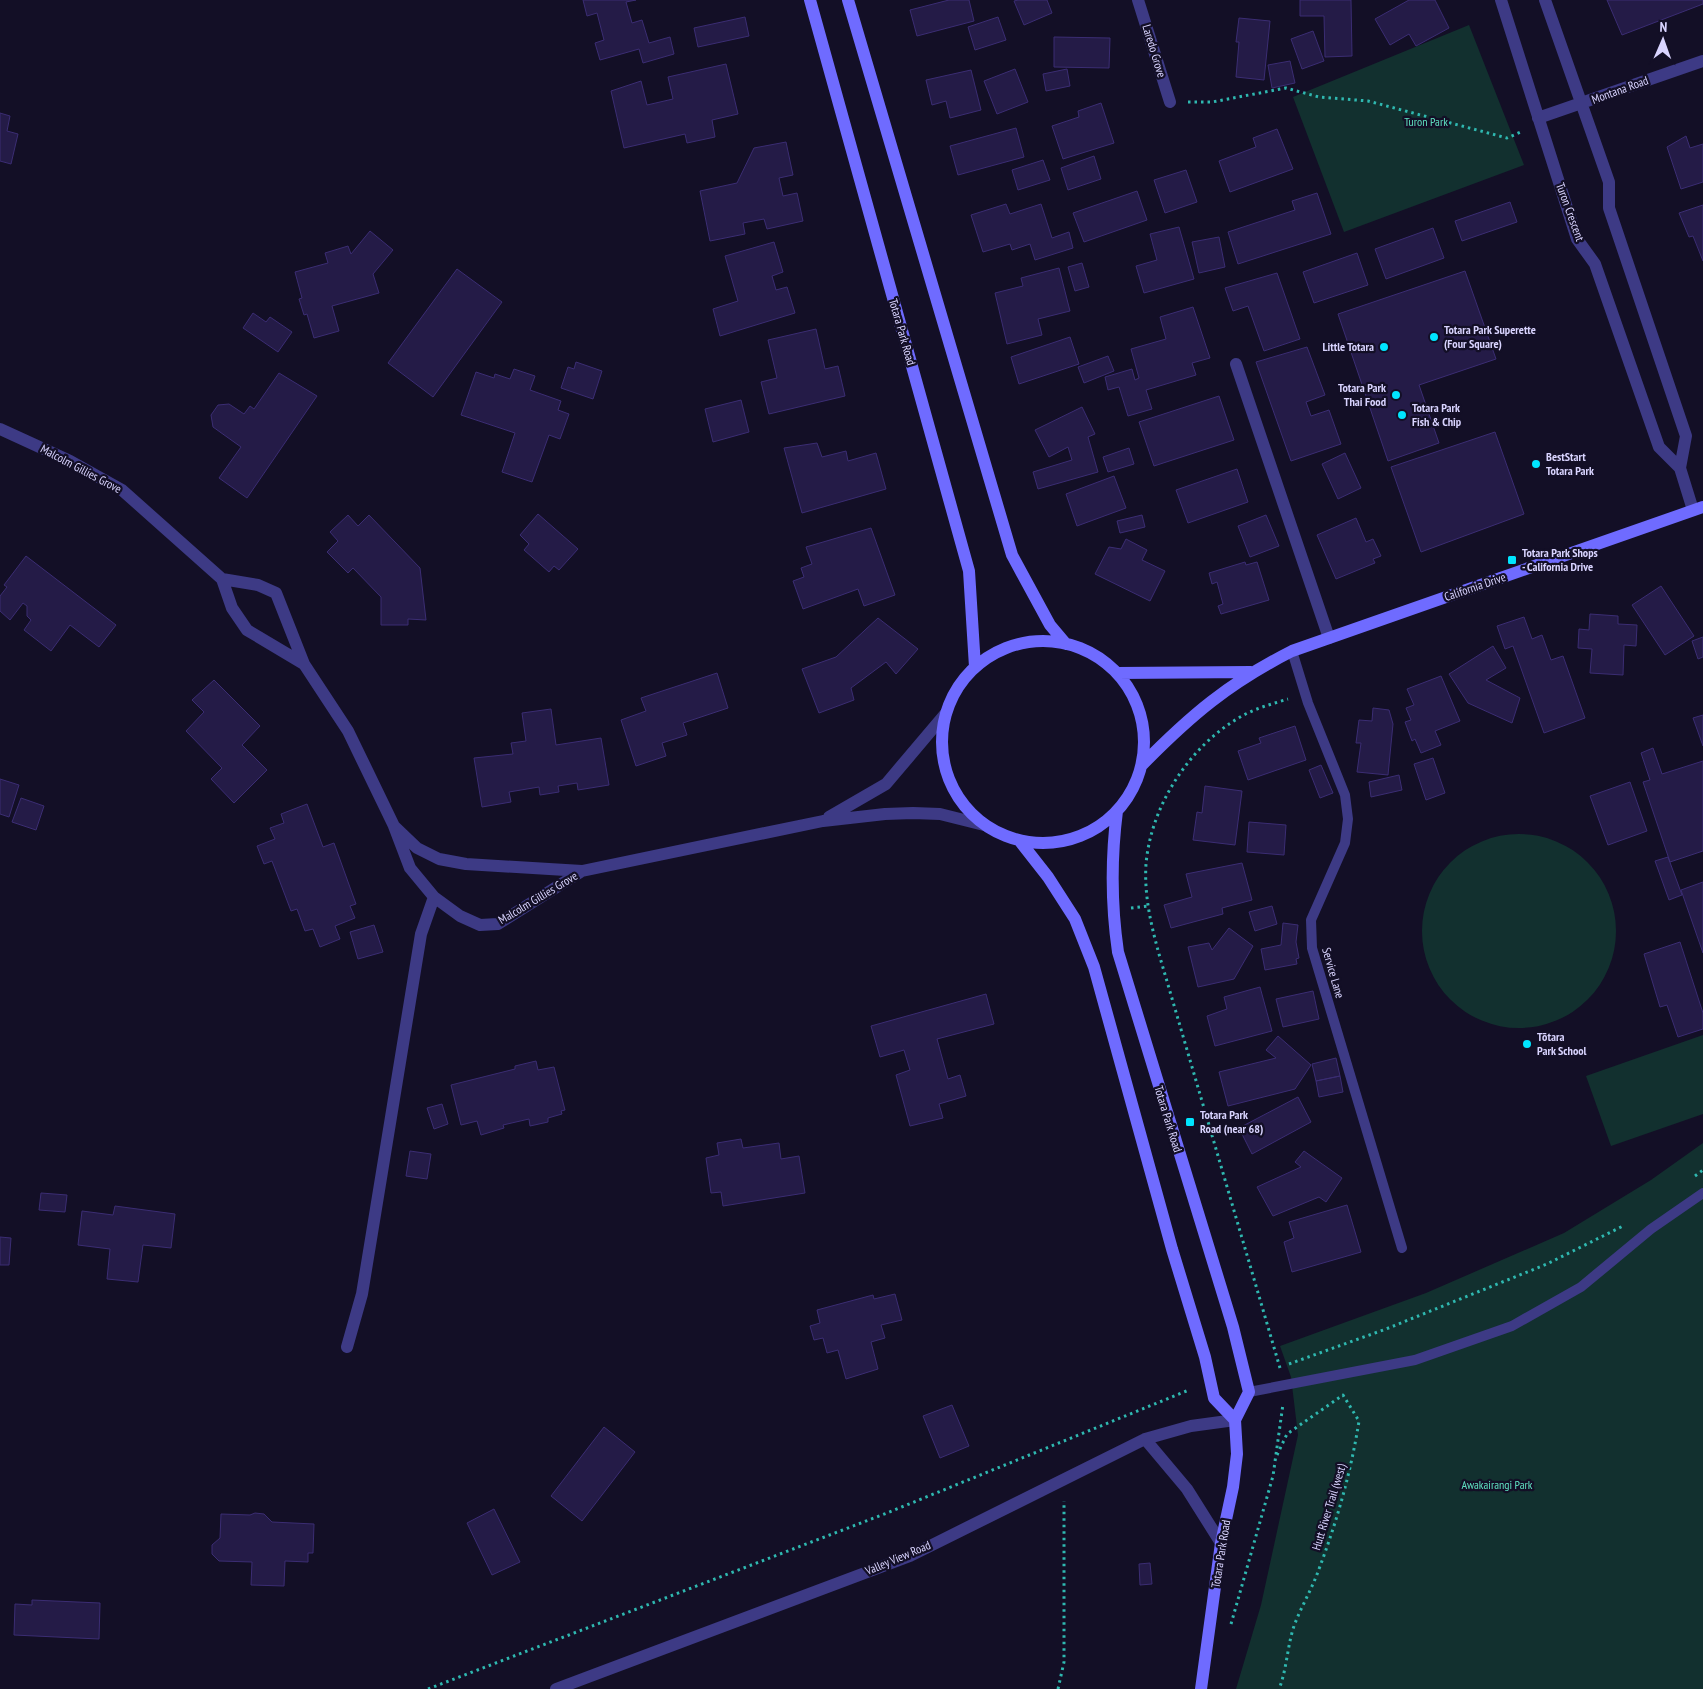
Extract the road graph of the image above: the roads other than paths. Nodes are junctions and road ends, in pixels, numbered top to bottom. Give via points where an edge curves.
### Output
1 (810, 0) edge
2 (848, 0) edge
3 (1138, 0) edge
4 (1500, 0) edge
5 (1545, 0) edge
6 (1703, 61) edge
7 (1170, 102) road end
8 (1583, 104) junction
9 (1539, 121) junction
10 (1236, 364) dead end
11 (0, 429) edge
12 (1680, 468) junction
13 (1698, 509) edge
14 (222, 579) junction
15 (1329, 638) junction
16 (1066, 644) junction
17 (1292, 651) junction
18 (304, 664) junction
19 (975, 668) junction
20 (1250, 672) junction
21 (1117, 673) junction
22 (946, 713) junction
23 (1142, 765) junction
24 (1118, 811) junction
25 (823, 821) junction
26 (984, 824) junction
27 (394, 826) junction
28 (1019, 840) junction
29 (582, 872) junction
30 (434, 897) junction
31 (1703, 1194) edge
32 (1402, 1248) dead end
33 (347, 1348) dead end
34 (1249, 1392) junction
35 (1236, 1420) junction
36 (1145, 1439) junction
37 (1222, 1543) junction
38 (556, 1689) edge
39 (1201, 1689) edge

1 - 19 street, Totara Park Road via 969,571
2 - 16 street via 1012,555 1050,625
3 - 7 street, Laredo Grove
4 - 9 street, Turon Crescent
5 - 8 street, Turon Crescent
6 - 8 street, Montana Road
8 - 9 street, Montana Road
8 - 12 street, Turon Crescent via 1609,182 1609,208 1686,436
9 - 12 street, Turon Crescent via 1577,239 1595,264 1659,448
10 - 15 street
11 - 14 street, Malcolm Gillies Grove via 70,461 122,490
12 - 13 street, Turon Crescent
13 - 15 street, California Drive
14 - 18 street, Malcolm Gillies Grove via 232,608 247,630
14 - 18 street, Malcolm Gillies Grove via 258,585 276,593
15 - 17 street, California Drive
16 - 19 street via 1018,644
16 - 21 street via 1085,650
17 - 20 street, California Drive
17 - 32 lane, Service Lane via 1308,703 1345,795 1348,819 1345,843 1311,920 1312,948
18 - 27 street, Malcolm Gillies Grove via 348,731
19 - 22 street via 963,681
20 - 21 street, California Drive
20 - 23 street, California Drive via 1201,708
21 - 23 street via 1132,694 1141,716 1145,741
22 - 25 street, Malcolm Gillies Grove via 886,784
22 - 26 street via 942,744 947,775 962,803
23 - 24 street
24 - 28 street via 1097,828 1072,839 1046,843
24 - 34 street, Totara Park Road via 1112,853 1113,920 1118,952 1233,1327
25 - 26 street, Malcolm Gillies Grove via 913,813 940,814
25 - 29 street, Malcolm Gillies Grove
26 - 28 street
27 - 29 street, Malcolm Gillies Grove via 417,848 439,859 466,864
27 - 30 street, Malcolm Gillies Grove via 410,868
28 - 35 street via 1075,919 1094,967 1214,1398
29 - 30 street, Malcolm Gillies Grove via 498,924 480,924 460,916
30 - 33 street via 421,934 362,1294
31 - 34 lane via 1651,1229 1581,1287 1512,1326 1414,1360
34 - 35 street, Totara Park Road
35 - 36 street, Valley View Road via 1192,1426
35 - 37 street, Totara Park Road via 1237,1454
36 - 37 street via 1187,1489
36 - 38 street, Valley View Road via 910,1556
37 - 39 street, Totara Park Road

